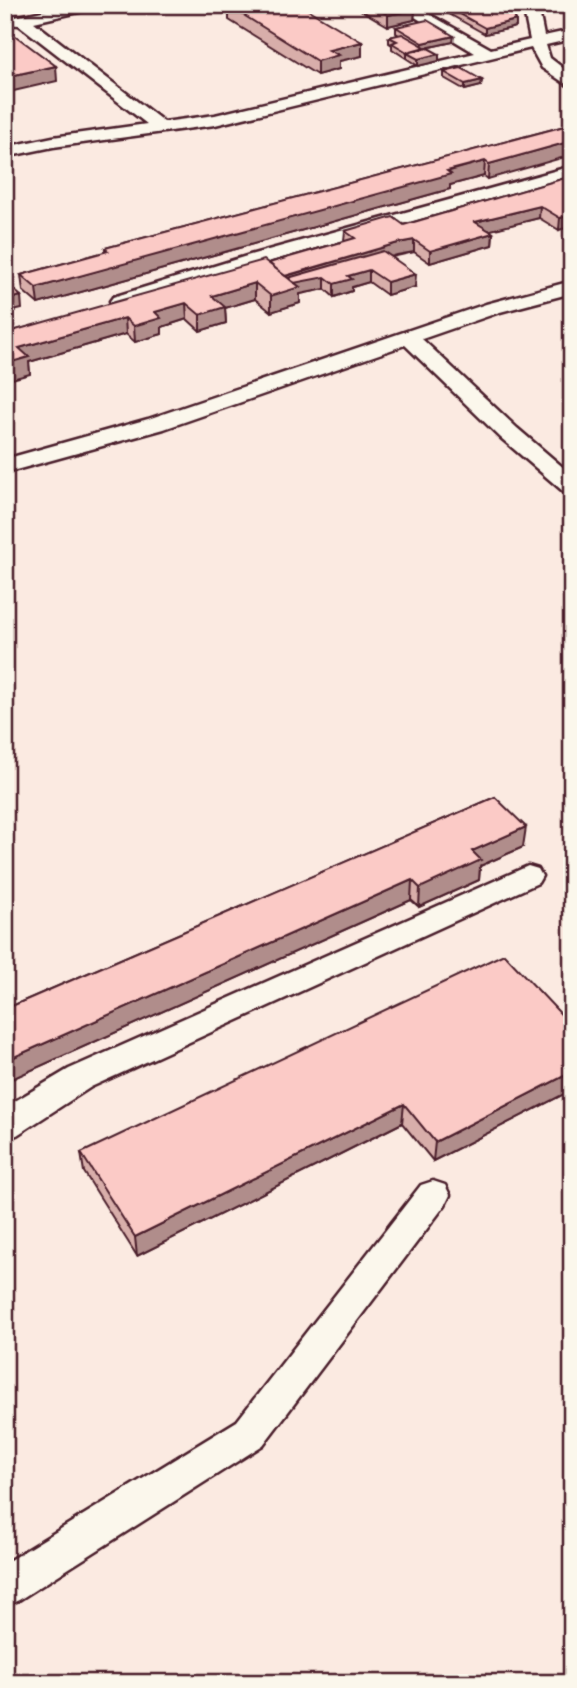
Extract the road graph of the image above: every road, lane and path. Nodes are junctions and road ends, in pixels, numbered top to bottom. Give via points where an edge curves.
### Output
1 (92, 5) edge
2 (402, 5) edge
3 (522, 5) edge
4 (13, 22) edge
5 (572, 34) edge
6 (539, 43) junction
7 (490, 55) junction
8 (572, 83) edge
9 (159, 126) junction
10 (5, 152) edge
11 (572, 172) edge
12 (572, 287) edge
13 (98, 308) edge
14 (409, 338) junction
15 (5, 466) edge
16 (572, 487) edge
17 (528, 876) dead end
18 (5, 1126) edge
19 (433, 1195) dead end
20 (5, 1586) edge

1 - 4 lane
2 - 7 lane
3 - 6 lane via 535,20
4 - 9 lane
5 - 6 lane
6 - 7 lane
6 - 8 lane via 542,57
7 - 9 lane via 215,120
9 - 10 lane
11 - 13 lane
12 - 14 lane via 493,308
14 - 15 lane via 156,424
14 - 16 lane
17 - 18 lane via 80,1078
19 - 20 lane via 250,1433

